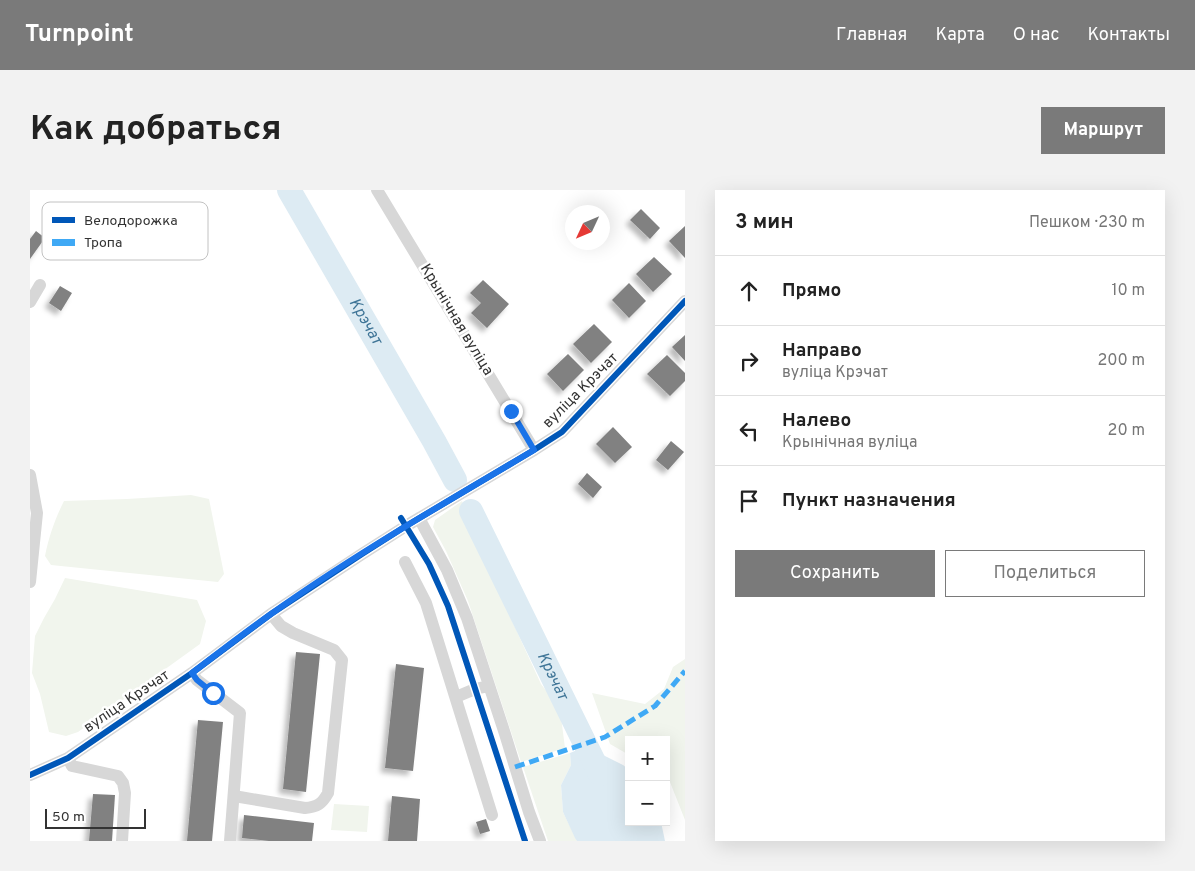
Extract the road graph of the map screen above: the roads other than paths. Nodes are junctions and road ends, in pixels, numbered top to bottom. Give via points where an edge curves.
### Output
1 (377, 190) edge
2 (40, 286) dead end
3 (685, 301) edge
4 (30, 302) edge
5 (534, 450) junction
6 (30, 475) edge
7 (419, 518) junction
8 (405, 562) dead end
9 (30, 582) edge
10 (271, 614) junction
11 (192, 673) junction
12 (489, 686) junction
13 (456, 697) junction
14 (68, 758) junction
15 (30, 775) edge
16 (234, 796) junction
17 (492, 815) dead end
18 (122, 841) edge
19 (230, 841) edge
20 (540, 841) edge

1 - 5 street, Крынічная вуліца
2 - 4 street
3 - 5 street, вуліца Крэчат via 562,432
5 - 7 street, вуліца Крэчат
6 - 9 street via 37,513
7 - 10 street, вуліца Крэчат
7 - 12 street via 447,570
8 - 13 street via 426,603
10 - 11 street, вуліца Крэчат
10 - 16 street via 281,626 334,650 342,660 328,794 315,807 305,808
11 - 14 street, вуліца Крэчат
11 - 16 street via 240,713
12 - 13 street
12 - 20 street
13 - 17 street
14 - 15 street, вуліца Крэчат
14 - 18 street via 72,766 118,776 123,783
16 - 19 street

